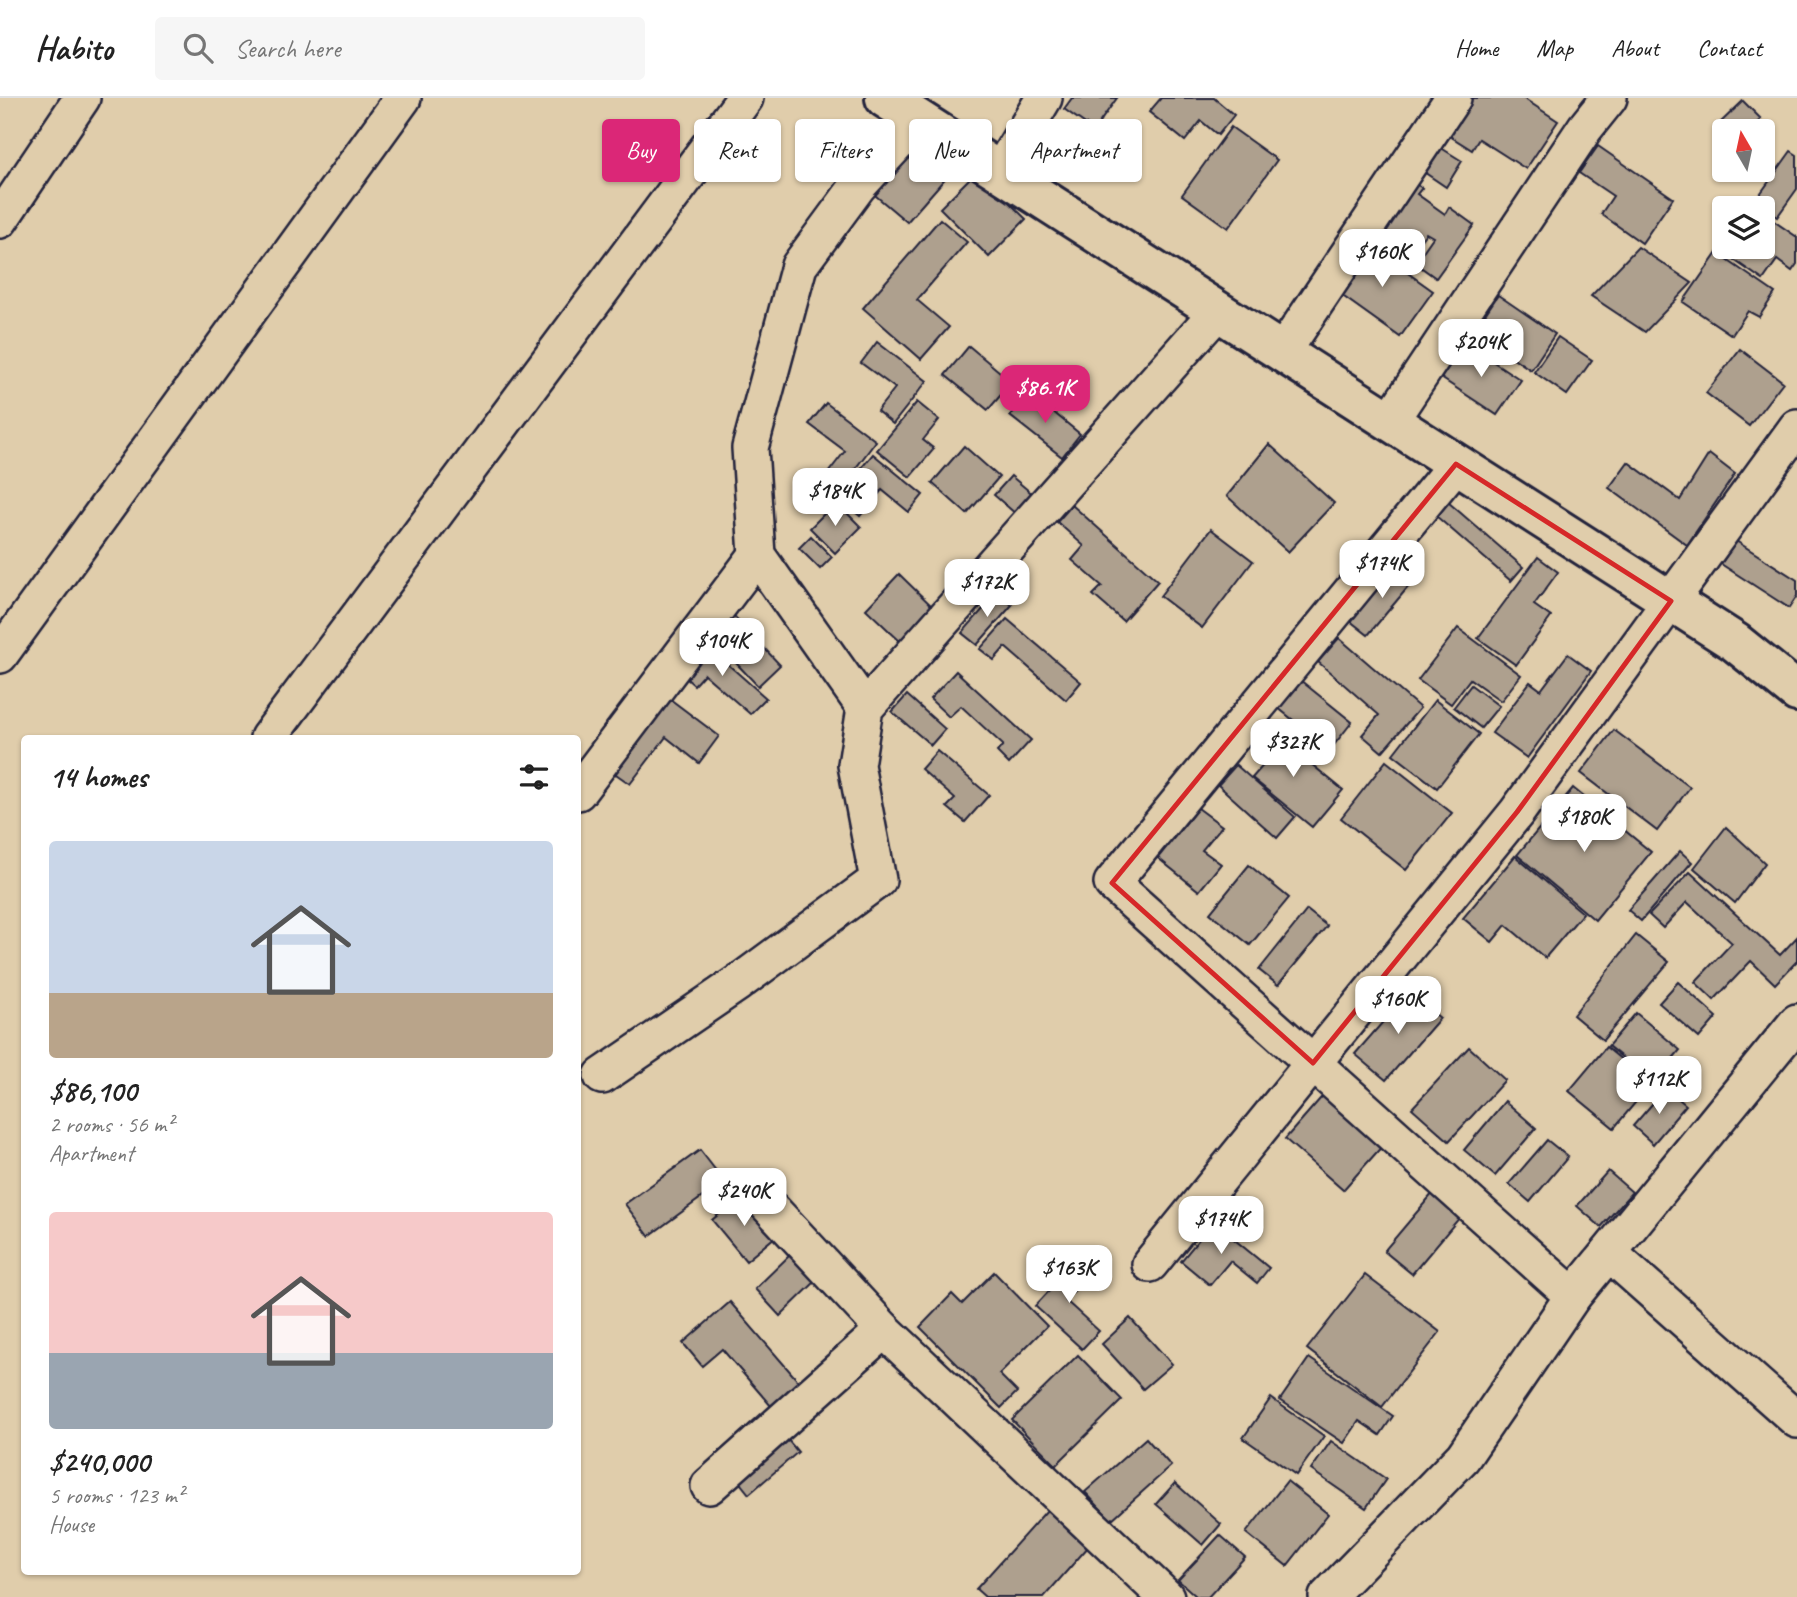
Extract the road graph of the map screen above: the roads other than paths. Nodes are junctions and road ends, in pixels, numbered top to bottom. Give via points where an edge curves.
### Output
1 (82, 98) edge
2 (403, 98) edge
3 (745, 98) edge
4 (885, 98) edge
5 (1044, 98) edge
6 (1453, 98) edge
7 (1609, 98) edge
8 (917, 119) edge
9 (909, 131) edge
10 (992, 167) edge
11 (1000, 172) junction
12 (0, 220) edge
13 (1218, 311) junction
14 (1282, 353) junction
15 (1390, 421) junction
16 (1797, 426) edge
17 (1456, 464) junction
18 (757, 555) junction
19 (1671, 601) junction
20 (0, 655) edge
21 (1797, 692) edge
22 (865, 708) junction
23 (270, 735) edge
24 (581, 788) edge
25 (1797, 1022) edge
26 (1313, 1063) junction
27 (601, 1076) dead end
28 (765, 1202) dead end
29 (1609, 1253) junction
30 (1150, 1264) dead end
31 (1573, 1296) junction
32 (884, 1330) junction
33 (1797, 1420) edge
34 (709, 1486) dead end
35 (1166, 1597) edge
36 (1327, 1597) edge

1 - 12 street
2 - 20 street
3 - 23 street
4 - 8 street
5 - 11 street
6 - 14 street
7 - 15 street
9 - 18 street via 858,186 799,266 750,448
10 - 11 street
11 - 13 street
13 - 14 street
13 - 22 street
14 - 15 street
15 - 17 street
16 - 19 street
17 - 19 street
17 - 26 street via 1112,883
18 - 22 street
18 - 24 street
19 - 21 street via 1735,642
19 - 26 street via 1517,812
22 - 27 street via 856,765 878,880
25 - 29 street
26 - 30 street
26 - 31 street
28 - 32 street
29 - 31 street
29 - 33 street
31 - 36 street via 1462,1457
32 - 34 street
32 - 35 street

